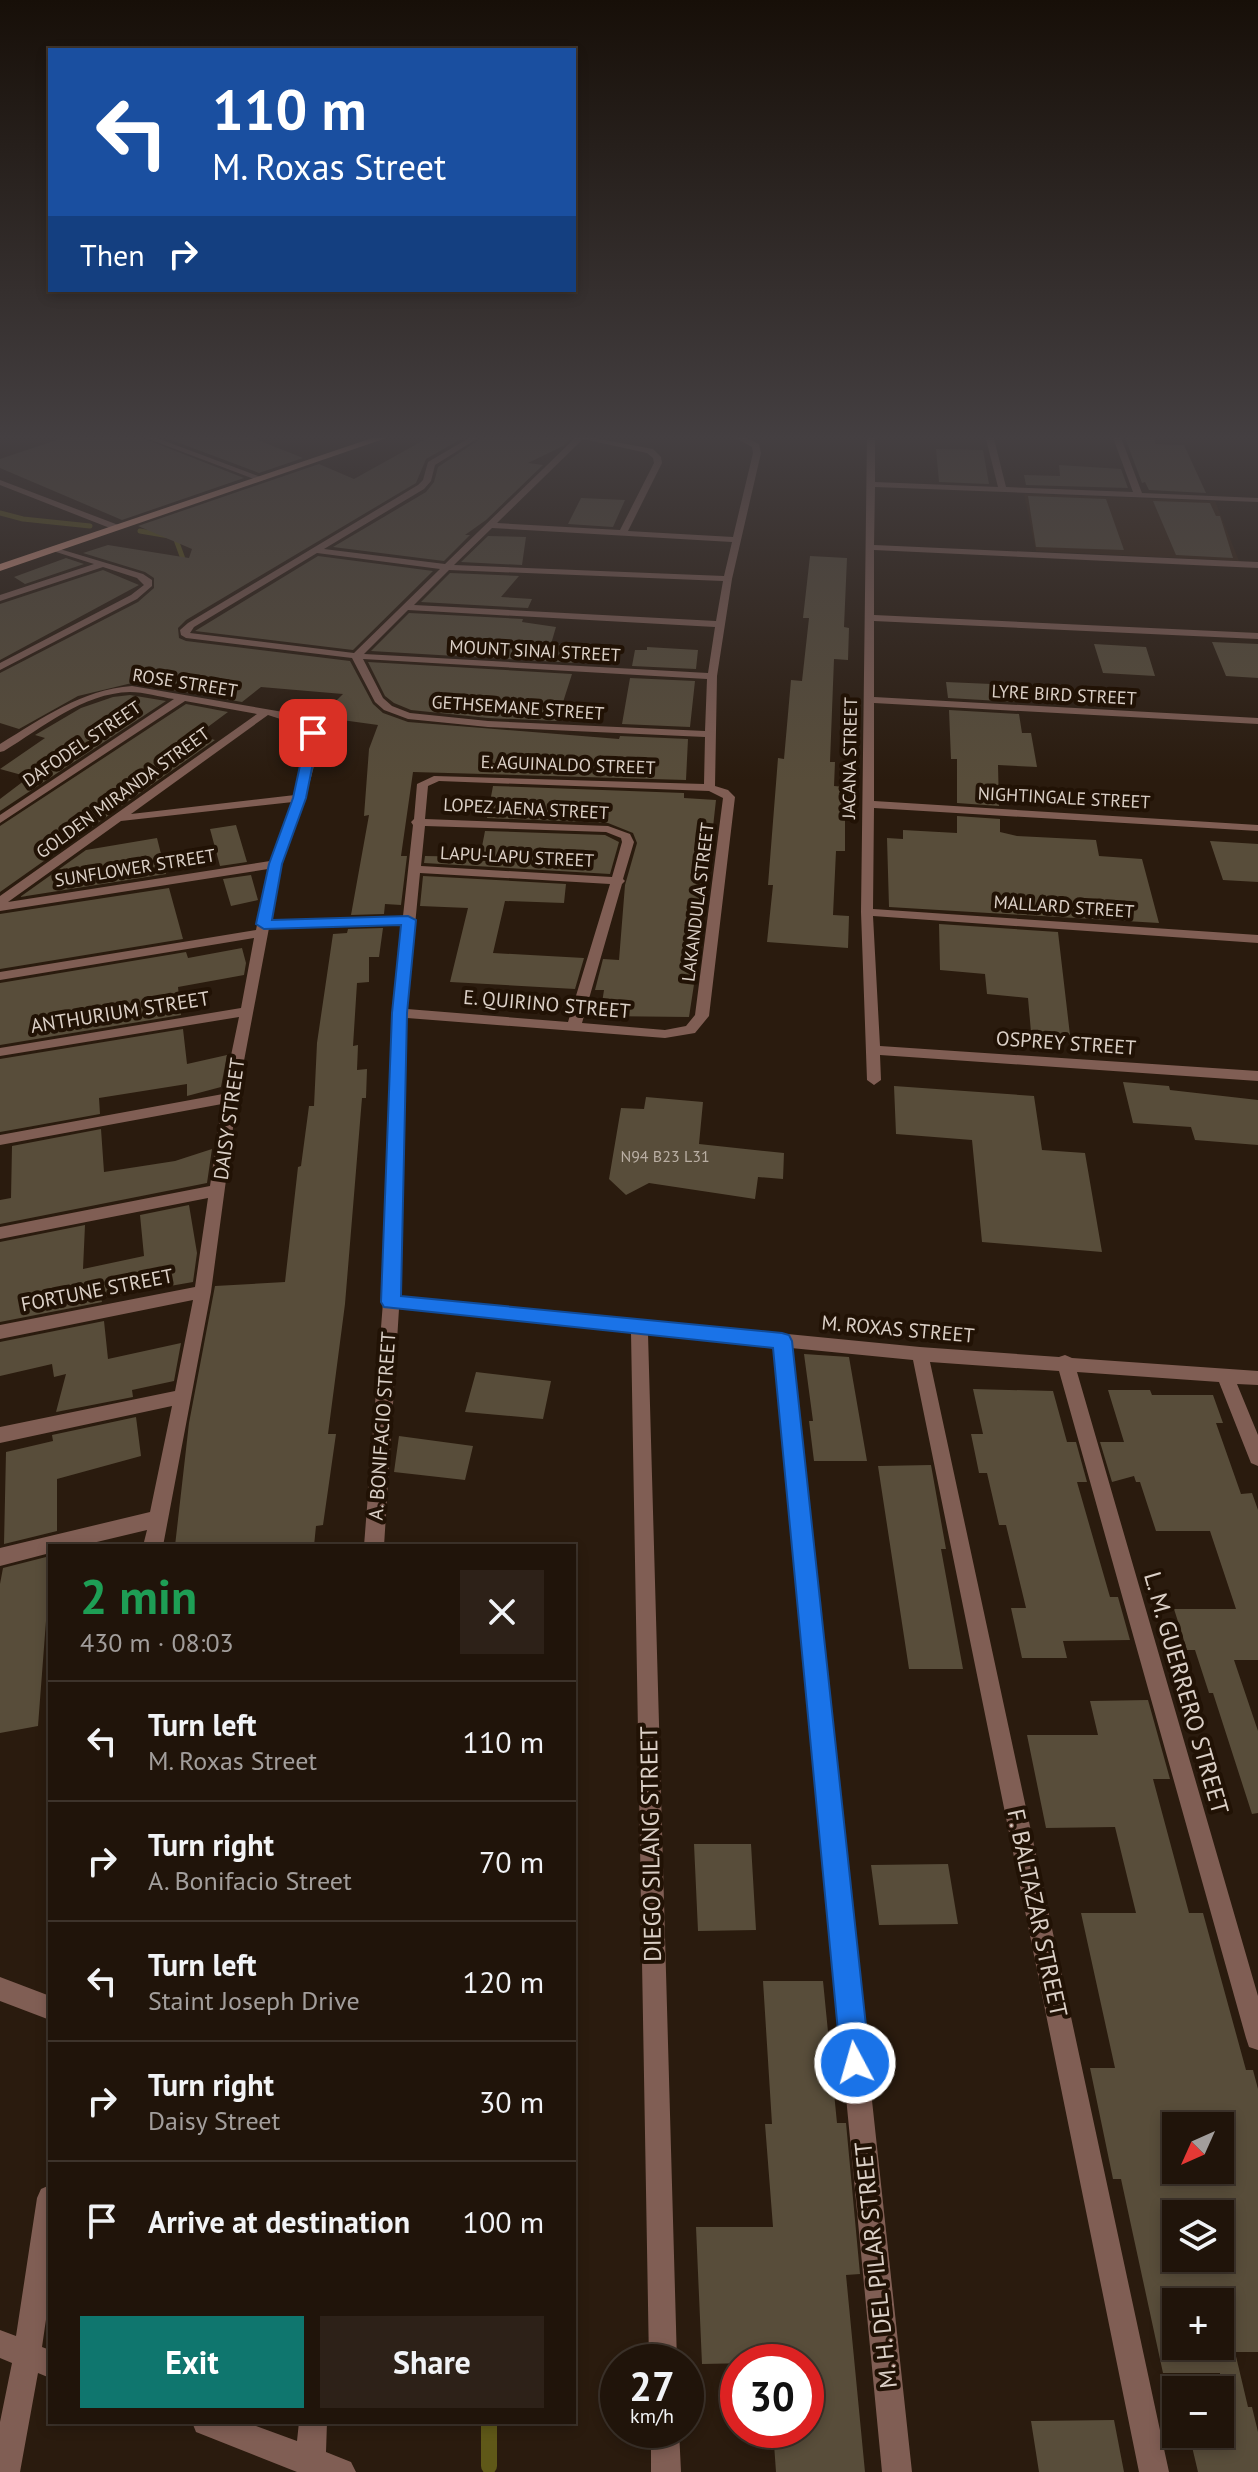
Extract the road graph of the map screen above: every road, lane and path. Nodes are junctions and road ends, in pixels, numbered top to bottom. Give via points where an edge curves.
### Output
1 (52, 550) edge
2 (60, 550) edge
3 (314, 550) edge
4 (317, 550) edge
5 (461, 550) edge
6 (733, 550) edge
7 (870, 550) edge
8 (942, 550) edge
9 (103, 564) junction
10 (1258, 565) edge
11 (443, 567) junction
12 (0, 568) edge
13 (728, 579) junction
14 (0, 598) edge
15 (404, 607) junction
16 (869, 618) junction
17 (721, 624) junction
18 (1258, 636) edge
19 (356, 656) junction
20 (0, 667) edge
21 (712, 676) junction
22 (184, 697) junction
23 (868, 700) junction
24 (266, 712) junction
25 (283, 715) joint
26 (1258, 721) edge
27 (710, 734) junction
28 (0, 749) edge
29 (426, 781) joint
30 (709, 788) junction
31 (300, 798) junction
32 (867, 804) junction
33 (121, 818) junction
34 (0, 820) edge
35 (417, 822) junction
36 (1258, 828) edge
37 (275, 864) junction
38 (413, 869) junction
39 (619, 881) junction
40 (0, 905) edge
41 (867, 912) junction
42 (408, 920) junction
43 (263, 929) junction
44 (1258, 939) edge
45 (0, 976) edge
46 (247, 1011) junction
47 (400, 1013) junction
48 (574, 1026) junction
49 (690, 1030) joint
50 (872, 1050) junction
51 (0, 1052) edge
52 (1258, 1076) edge
53 (874, 1080) dead end
54 (230, 1098) junction
55 (0, 1140) edge
56 (219, 1190) junction
57 (0, 1233) edge
58 (203, 1292) junction
59 (391, 1302) junction
60 (639, 1326) junction
61 (0, 1332) edge
62 (782, 1341) junction
63 (920, 1354) junction
64 (1065, 1362) junction
65 (1226, 1377) junction
66 (1258, 1378) edge
67 (180, 1397) junction
68 (0, 1435) edge
69 (1258, 1458) edge
70 (157, 1519) junction
71 (54, 1544) edge
72 (153, 1544) edge
73 (374, 1544) edge
74 (48, 1545) edge
75 (0, 1557) edge
76 (0, 1989) edge
77 (48, 2007) edge
78 (1258, 2038) edge
79 (48, 2225) edge
80 (0, 2344) edge
81 (663, 2344) edge
82 (38, 2360) edge
83 (211, 2424) edge
84 (313, 2424) edge
85 (665, 2448) edge
86 (310, 2466) edge
87 (5, 2472) edge
88 (341, 2472) edge
89 (666, 2472) edge
90 (897, 2472) edge
91 (1154, 2472) edge

1 - 12 main road
2 - 9 street
3 - 19 street, MOUNT SINAI STREET via 191,625 186,635
4 - 11 street
5 - 11 street
6 - 13 street
7 - 16 street, JACANA STREET
8 - 10 street
9 - 14 street
9 - 20 street via 149,582 143,592
11 - 13 street
11 - 15 street
13 - 17 street
15 - 17 street
15 - 19 street
16 - 18 street
16 - 23 street, JACANA STREET
17 - 21 street
19 - 21 street, MOUNT SINAI STREET
19 - 27 street, GETHSEMANE STREET via 379,700 408,716
21 - 27 street
22 - 24 street, ROSE STREET
22 - 28 street, ROSE STREET via 132,689 102,691
22 - 34 street, DAFODEL STREET
23 - 26 street, LYRE BIRD STREET
23 - 32 street, JACANA STREET
24 - 25 street, ROSE STREET
24 - 33 street, GOLDEN MIRANDA STREET
25 - 31 street, DAISY STREET via 309,725 313,733
27 - 30 street
29 - 30 street, E. AGUINALDO STREET
29 - 35 street, A. BONIFACIO STREET
30 - 49 street, LAKANDULA STREET via 729,797 702,1016
31 - 33 street
31 - 37 street, DAISY STREET
32 - 36 street, NIGHTINGALE STREET
32 - 41 street, JACANA STREET
33 - 40 street, GOLDEN MIRANDA STREET
35 - 38 street, A. BONIFACIO STREET
35 - 39 street, LOPEZ JAENA STREET via 615,831 628,842
37 - 40 street, SUNFLOWER STREET
37 - 43 street, DAISY STREET
38 - 39 street, LAPU-LAPU STREET
38 - 42 street, A. BONIFACIO STREET
39 - 48 street, LOPEZ JAENA STREET
41 - 44 street, MALLARD STREET
41 - 50 street, JACANA STREET
42 - 43 street
42 - 47 street, A. BONIFACIO STREET
43 - 45 street
43 - 46 street, DAISY STREET
46 - 51 street, ANTHURIUM STREET
46 - 54 street, DAISY STREET
47 - 48 street, E. QUIRINO STREET
47 - 59 street, A. BONIFACIO STREET
48 - 49 street, E. QUIRINO STREET via 665,1034
50 - 52 street, OSPREY STREET
50 - 53 street, JACANA STREET
54 - 55 street
54 - 56 street, DAISY STREET
56 - 57 street
56 - 58 street, DAISY STREET
58 - 61 street, FORTUNE STREET
58 - 67 street, DAISY STREET
59 - 60 street, M. ROXAS STREET
59 - 73 street, A. BONIFACIO STREET
60 - 62 street, M. ROXAS STREET
60 - 81 street, DIEGO SILANG STREET
62 - 63 street, M. ROXAS STREET
62 - 90 street, M. H. DEL PILAR STREET
63 - 64 street, M. ROXAS STREET
63 - 91 street, F. BALTAZAR STREET
64 - 65 street, M. ROXAS STREET
64 - 78 street, L. M. GUERRERO STREET
65 - 66 street, M. ROXAS STREET
65 - 69 street
67 - 68 street
67 - 70 street, DAISY STREET
70 - 71 street
70 - 72 street, DAISY STREET
74 - 75 street
76 - 77 street
79 - 82 street
80 - 82 street
82 - 87 street
83 - 86 street
84 - 86 street
85 - 89 street
86 - 88 street

